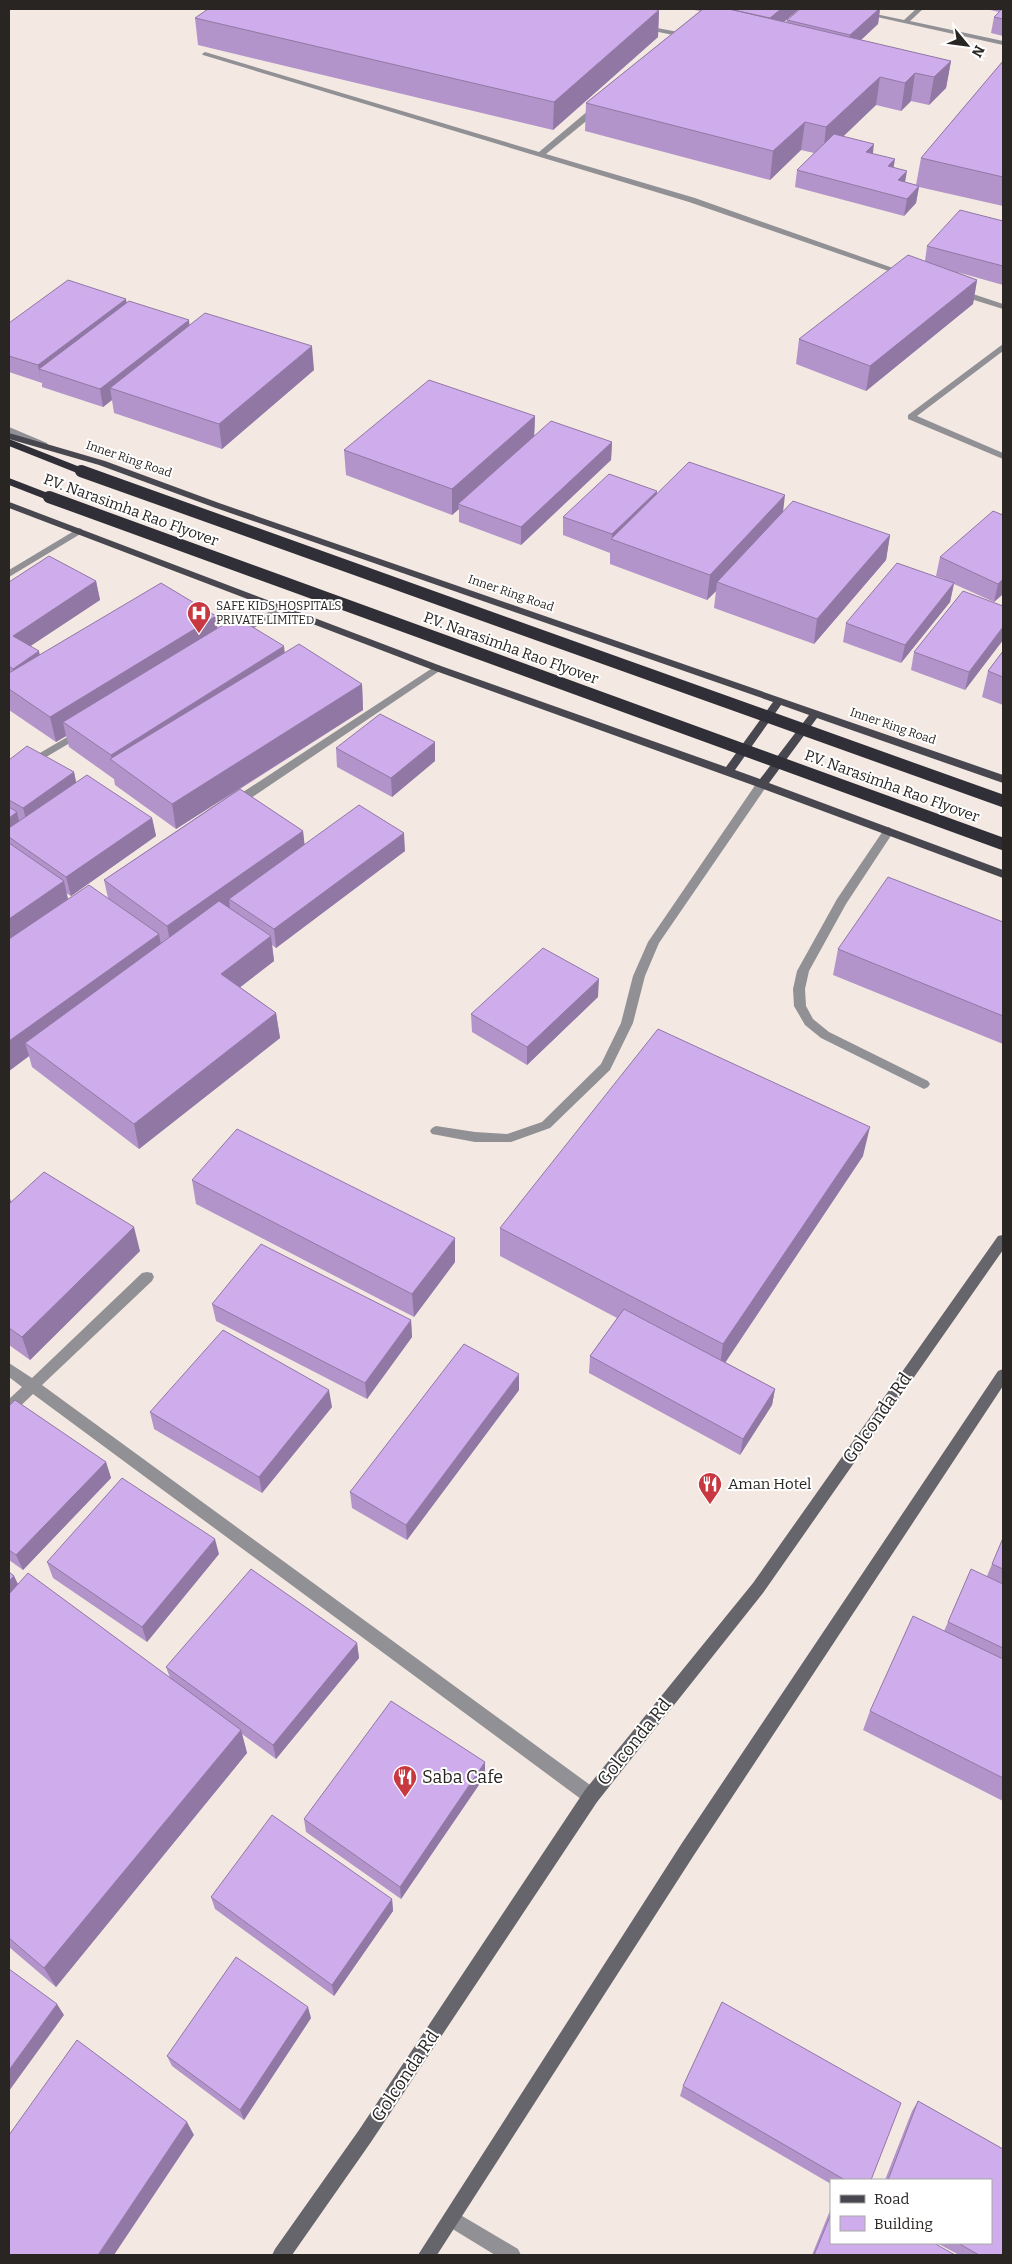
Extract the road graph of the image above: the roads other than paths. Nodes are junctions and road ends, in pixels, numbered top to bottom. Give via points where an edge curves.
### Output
1 (844, 9) edge
2 (920, 9) edge
3 (905, 22) junction
4 (646, 28) edge
5 (676, 42) edge
6 (1003, 43) edge
7 (205, 54) edge
8 (608, 98) edge
9 (540, 155) junction
10 (918, 278) edge
11 (947, 288) edge
12 (1003, 307) edge
13 (1003, 347) edge
14 (9, 430) edge
15 (9, 436) edge
16 (9, 442) edge
17 (49, 447) junction
18 (1003, 456) edge
19 (9, 481) edge
20 (9, 506) edge
21 (78, 531) junction
22 (9, 574) edge
23 (280, 608) junction
24 (231, 638) edge
25 (437, 668) junction
26 (779, 701) junction
27 (815, 714) junction
28 (92, 725) edge
29 (728, 772) junction
30 (9, 776) edge
31 (1003, 779) edge
32 (762, 784) junction
33 (1003, 801) edge
34 (223, 811) edge
35 (889, 831) junction
36 (1003, 844) edge
37 (1003, 874) edge
38 (924, 1084) dead end
39 (436, 1132) dead end
40 (1003, 1240) edge
41 (147, 1277) dead end
42 (9, 1369) edge
43 (1003, 1375) edge
44 (31, 1386) junction
45 (9, 1408) edge
46 (591, 1796) junction
47 (452, 2219) junction
48 (281, 2255) edge
49 (427, 2255) edge
50 (512, 2255) edge

1 - 3 street
2 - 3 street
3 - 6 street
4 - 5 street via 684,35
7 - 9 street
8 - 9 street
9 - 10 street via 692,200
11 - 12 street
13 - 18 street via 912,417
14 - 17 street
15 - 17 main road, Inner Ring Road
16 - 33 highway, P.V. Narasimha Rao Flyover, bridge via 81,471
17 - 26 main road, Inner Ring Road via 102,462 216,505
19 - 36 highway, P.V. Narasimha Rao Flyover, bridge
20 - 21 main road
21 - 22 street
21 - 23 main road
23 - 24 street
23 - 25 main road
25 - 29 main road
25 - 34 street
26 - 27 main road, Inner Ring Road
26 - 29 main road
27 - 31 main road, Inner Ring Road
27 - 32 main road
28 - 30 street
29 - 32 main road
32 - 35 main road
32 - 39 street via 654,942 639,976 627,1023 606,1066 546,1125 507,1139
35 - 37 main road
35 - 38 street via 841,902 802,971 800,1006 809,1022 825,1035
40 - 46 main road, Golconda Rd via 758,1588
41 - 44 street
42 - 44 street
43 - 47 main road via 688,1849
44 - 45 street
44 - 46 street
46 - 48 main road, Golconda Rd via 365,2136
47 - 49 main road
47 - 50 street

